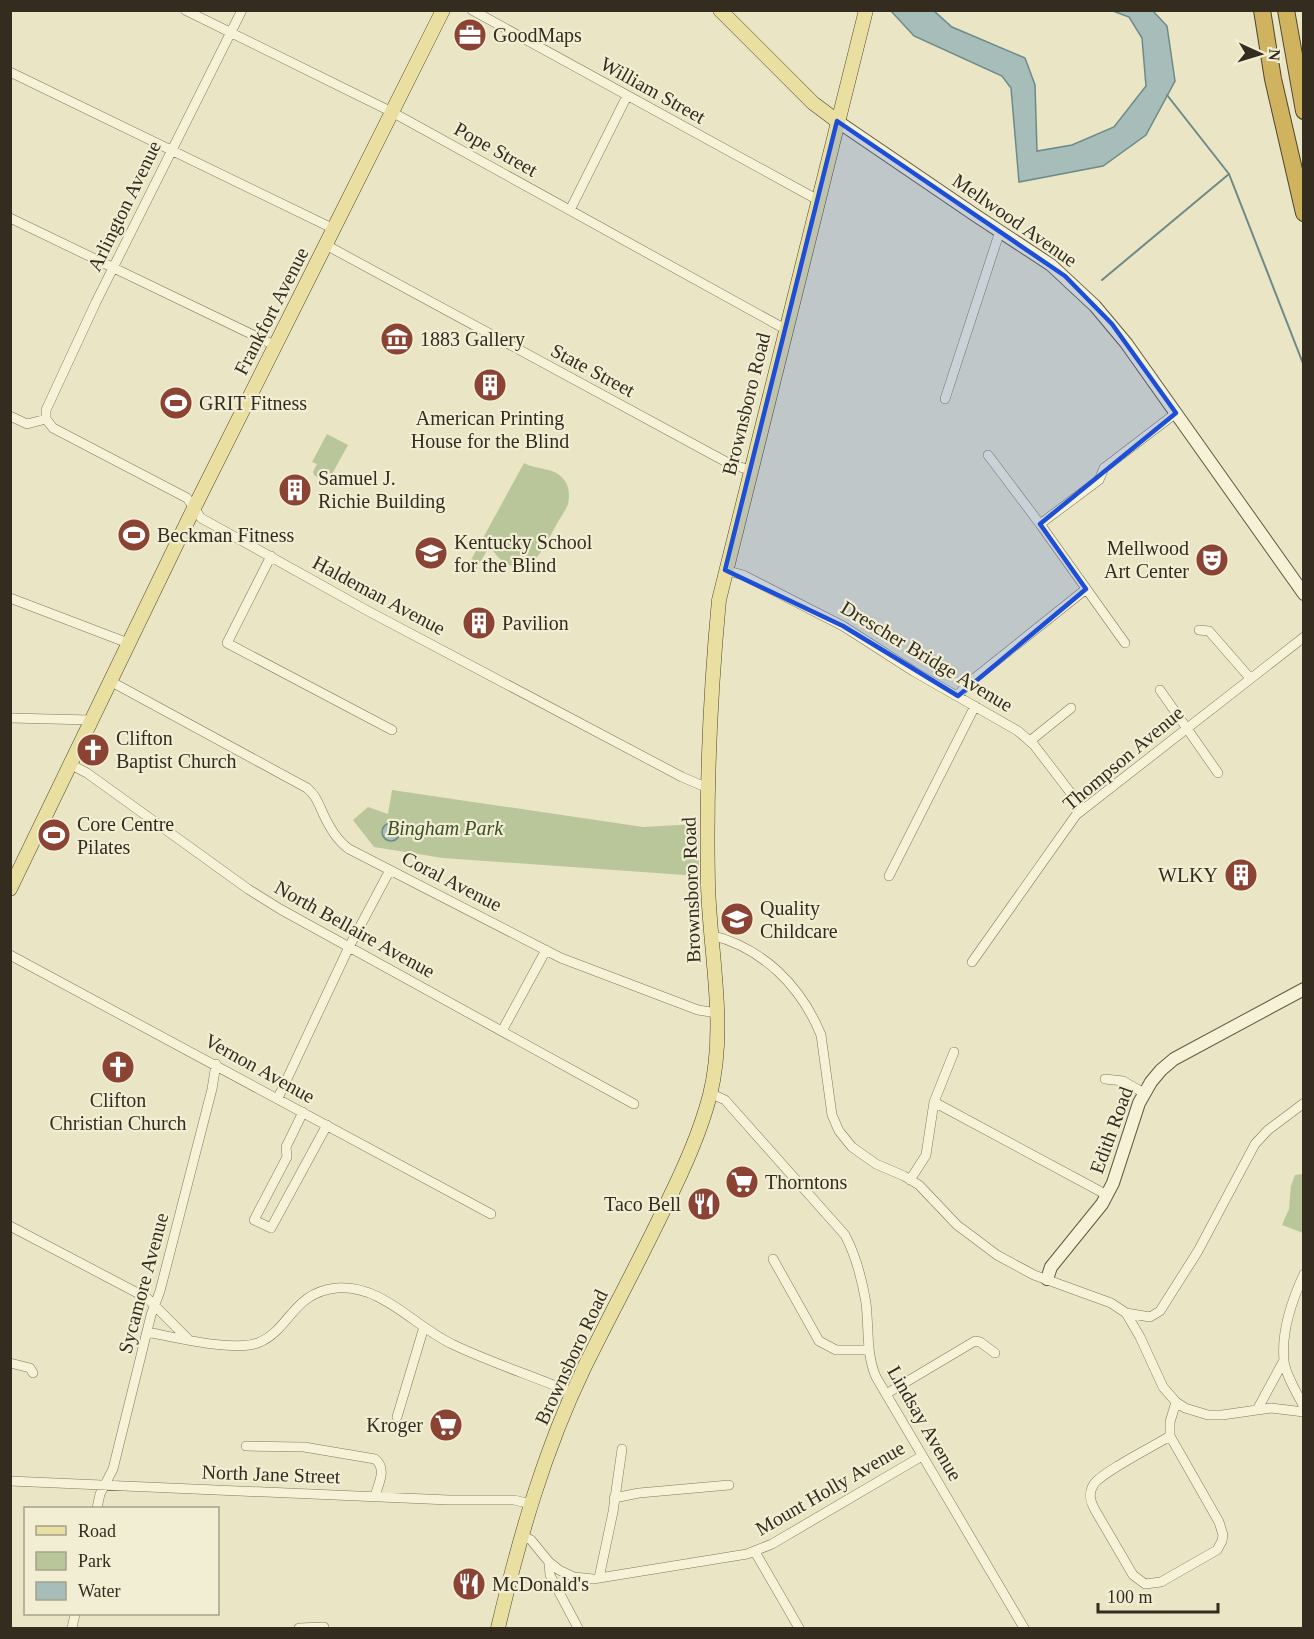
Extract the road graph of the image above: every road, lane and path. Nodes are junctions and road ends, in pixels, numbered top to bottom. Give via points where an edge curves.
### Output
1 (185, 10) edge
2 (242, 10) edge
3 (442, 10) edge
4 (472, 10) edge
5 (720, 10) edge
6 (866, 10) edge
7 (1262, 10) edge
8 (1286, 10) edge
9 (231, 33) junction
10 (10, 72) edge
11 (627, 96) junction
12 (1304, 111) edge
13 (392, 112) junction
14 (837, 121) junction
15 (172, 151) junction
16 (818, 200) junction
17 (570, 210) junction
18 (1304, 213) edge
19 (10, 218) edge
20 (334, 229) junction
21 (1000, 231) junction
22 (326, 245) junction
23 (113, 268) junction
24 (785, 329) junction
25 (276, 346) junction
26 (945, 399) dead end
27 (1176, 413) junction
28 (10, 416) edge
29 (46, 419) junction
30 (988, 455) dead end
31 (750, 470) junction
32 (194, 508) junction
33 (1040, 524) junction
34 (271, 556) junction
35 (725, 570) junction
36 (1086, 589) junction
37 (1304, 594) edge
38 (10, 598) edge
39 (1199, 630) dead end
40 (1304, 637) edge
41 (128, 643) junction
42 (1125, 643) dead end
43 (1250, 678) junction
44 (110, 681) junction
45 (1160, 690) dead end
46 (957, 696) junction
47 (975, 706) junction
48 (1071, 708) dead end
49 (10, 717) edge
50 (91, 720) junction
51 (1187, 727) junction
52 (392, 730) dead end
53 (1030, 741) junction
54 (70, 764) junction
55 (1218, 773) dead end
56 (708, 788) junction
57 (1083, 809) junction
58 (390, 870) junction
59 (889, 876) dead end
60 (10, 889) edge
61 (711, 935) junction
62 (349, 947) junction
63 (546, 951) junction
64 (10, 955) edge
65 (972, 962) dead end
66 (1304, 989) edge
67 (717, 1013) junction
68 (502, 1031) junction
69 (954, 1052) dead end
70 (216, 1064) junction
71 (1105, 1079) dead end
72 (710, 1093) junction
73 (1144, 1093) junction
74 (278, 1098) junction
75 (934, 1102) junction
76 (1304, 1103) edge
77 (634, 1104) dead end
78 (303, 1112) junction
79 (327, 1125) junction
80 (910, 1179) junction
81 (1107, 1195) junction
82 (491, 1214) dead end
83 (10, 1226) edge
84 (773, 1259) dead end
85 (1304, 1274) edge
86 (1047, 1279) junction
87 (156, 1306) junction
88 (1126, 1313) junction
89 (424, 1327) junction
90 (147, 1332) junction
91 (188, 1339) junction
92 (869, 1350) junction
93 (995, 1353) dead end
94 (1283, 1362) junction
95 (10, 1363) edge
96 (33, 1372) dead end
97 (573, 1393) junction
98 (886, 1394) junction
99 (1176, 1402) junction
100 (1304, 1407) edge
101 (1257, 1410) junction
102 (1304, 1412) edge
103 (397, 1418) dead end
104 (1170, 1436) junction
105 (246, 1446) dead end
106 (622, 1449) dead end
107 (922, 1456) junction
108 (10, 1481) edge
109 (106, 1485) junction
110 (729, 1485) dead end
111 (375, 1496) junction
112 (614, 1498) junction
113 (531, 1504) junction
114 (98, 1507) edge
115 (521, 1535) junction
116 (755, 1552) junction
117 (549, 1562) junction
118 (599, 1578) junction
119 (324, 1627) dead end
120 (299, 1629) edge
121 (498, 1629) edge
122 (578, 1629) edge
123 (799, 1629) edge
124 (1024, 1629) edge

1 - 9 street, Pope Street
2 - 9 street, Arlington Avenue
3 - 13 main road, Frankfort Avenue
4 - 11 street, William Street
5 - 14 main road, Mellwood Avenue via 813,103
6 - 14 main road, Brownsboro Road
7 - 18 highway via 1275,90
8 - 12 highway
9 - 13 street, Pope Street
9 - 15 street, Arlington Avenue
10 - 15 street
11 - 16 street, William Street
11 - 17 street
13 - 17 street, Pope Street
13 - 20 main road, Frankfort Avenue
14 - 16 main road, Brownsboro Road
14 - 21 street, Mellwood Avenue
15 - 20 street
15 - 23 street, Arlington Avenue
16 - 24 main road, Brownsboro Road
17 - 24 street, Pope Street
19 - 23 street
20 - 22 main road, Frankfort Avenue
21 - 26 street
21 - 27 street, Mellwood Avenue via 1051,265 1095,306
22 - 25 main road, Frankfort Avenue
22 - 31 street, State Street via 721,459
23 - 25 street
23 - 29 street, Arlington Avenue via 46,410
24 - 31 main road, Brownsboro Road
25 - 32 main road, Frankfort Avenue
27 - 33 street via 1104,468 1099,480
27 - 37 street, Mellwood Avenue
28 - 29 street via 27,424
29 - 32 street, Haldeman Avenue via 53,428 187,498
30 - 33 street
31 - 35 main road, Brownsboro Road
32 - 34 street, Haldeman Avenue via 201,518
32 - 41 main road, Frankfort Avenue
33 - 36 street
34 - 52 street via 228,643
34 - 56 street, Haldeman Avenue via 368,611
35 - 46 street, Drescher Bridge Avenue via 743,574 823,615
35 - 56 main road, Brownsboro Road via 711,695
36 - 42 street
36 - 46 street
38 - 41 street
39 - 43 street via 1209,631
40 - 43 street, Thompson Avenue
41 - 44 main road, Frankfort Avenue
43 - 51 street, Thompson Avenue
44 - 50 main road, Frankfort Avenue
44 - 58 street, Coral Avenue via 317,793 331,827 344,845
45 - 51 street
46 - 47 street, Drescher Bridge Avenue
47 - 53 street, Drescher Bridge Avenue
47 - 59 street
48 - 53 street
49 - 50 street
50 - 54 main road, Frankfort Avenue
51 - 55 street
51 - 57 street, Thompson Avenue
53 - 57 street, Drescher Bridge Avenue
54 - 60 main road, Frankfort Avenue
54 - 62 street, North Bellaire Avenue via 248,889
56 - 61 main road, Brownsboro Road
57 - 65 street, Thompson Avenue
58 - 62 street
58 - 63 street, Coral Avenue
61 - 67 main road, Brownsboro Road
61 - 80 street via 731,941 770,963 797,991 821,1035 832,1114 839,1131 863,1156
62 - 68 street, North Bellaire Avenue
62 - 74 street
63 - 67 street, Coral Avenue via 698,1010
63 - 68 street
64 - 70 street, Vernon Avenue
66 - 73 street, Edith Road via 1174,1059
67 - 72 main road, Brownsboro Road
68 - 77 street, North Bellaire Avenue
69 - 75 street
70 - 74 street, Vernon Avenue
70 - 87 street, Sycamore Avenue
71 - 73 street via 1119,1080
72 - 92 street, Lindsay Avenue via 724,1100 845,1235 866,1303
72 - 97 main road, Brownsboro Road via 687,1161
73 - 81 street, Edith Road
74 - 78 street, Vernon Avenue
75 - 80 street via 926,1155
75 - 81 street
76 - 88 street via 1255,1144 1198,1251 1160,1311 1143,1317
78 - 79 street, Vernon Avenue
78 - 79 street via 286,1147 287,1157 254,1220 271,1228
79 - 82 street, Vernon Avenue
80 - 86 street via 976,1241
81 - 86 street, Edith Road via 1051,1267
83 - 87 street
84 - 92 street via 819,1341 836,1350
85 - 94 street via 1291,1306
86 - 88 street via 1111,1303
87 - 90 street, Sycamore Avenue
87 - 91 street
88 - 99 street via 1162,1387
89 - 91 street via 378,1296 339,1288 307,1298 260,1343 232,1346
89 - 97 street via 472,1354
89 - 103 street
90 - 91 street
90 - 109 street, Sycamore Avenue
92 - 98 street, Lindsay Avenue via 873,1371
93 - 98 street via 975,1341
94 - 100 street
94 - 101 street
95 - 96 street
97 - 113 main road, Brownsboro Road
98 - 107 street, Lindsay Avenue
99 - 101 street via 1208,1415
99 - 104 street
101 - 102 street via 1282,1408
104 - 104 street via 1098,1479 1090,1493 1091,1503 1133,1575 1144,1584 1161,1582 1213,1552 1222,1541 1219,1522
105 - 111 street via 304,1447 375,1459 382,1466
106 - 112 street
107 - 116 street, Mount Holly Avenue
107 - 124 street, Lindsay Avenue
108 - 109 street, North Jane Street
109 - 111 street, North Jane Street
109 - 114 street, Sycamore Avenue
110 - 112 street
111 - 113 street, North Jane Street via 514,1500
112 - 118 street
113 - 115 main road, Brownsboro Road
115 - 117 street, Mount Holly Avenue via 536,1545
115 - 121 main road, Brownsboro Road
116 - 118 street, Mount Holly Avenue
116 - 123 street
117 - 118 street, Mount Holly Avenue via 574,1576
117 - 122 street via 550,1575
119 - 120 street

